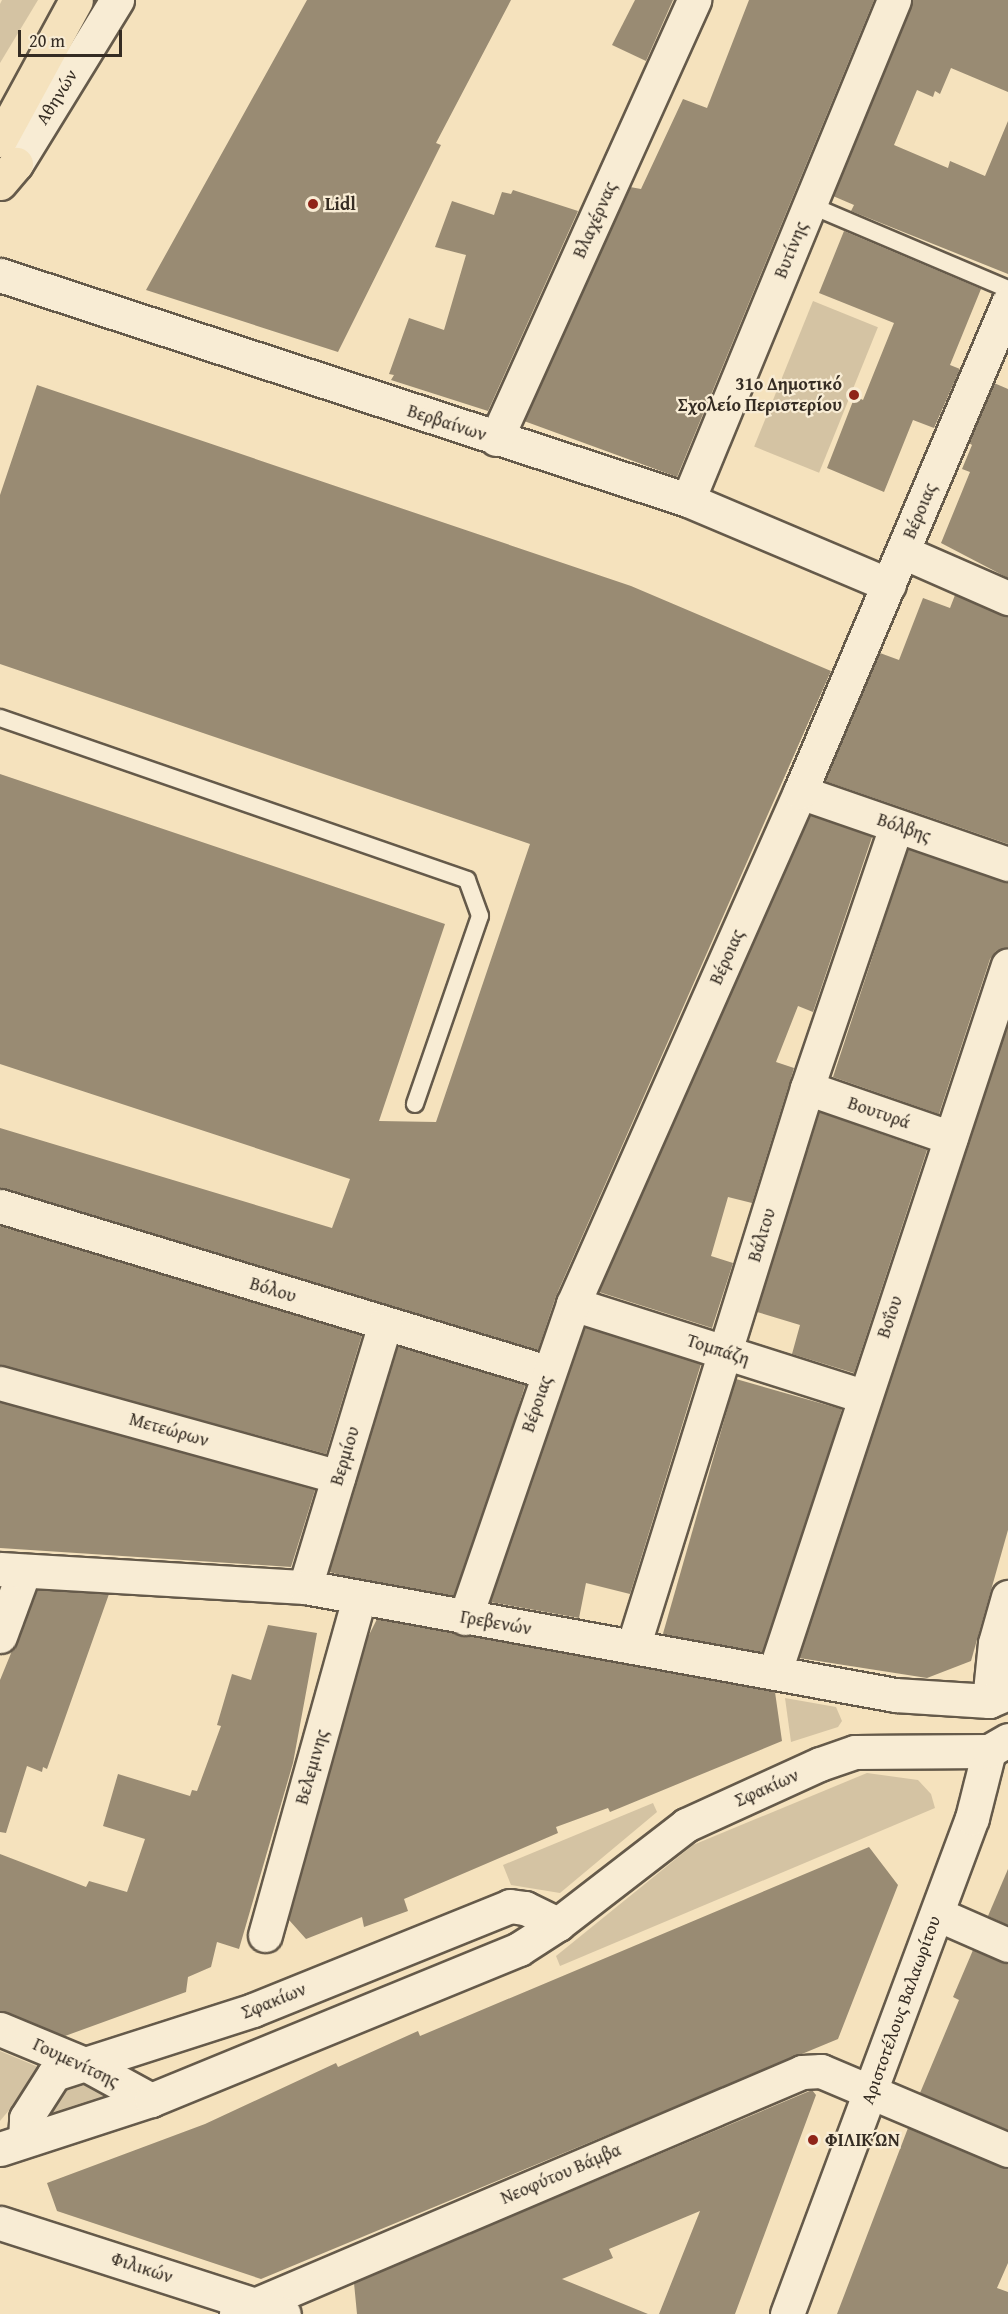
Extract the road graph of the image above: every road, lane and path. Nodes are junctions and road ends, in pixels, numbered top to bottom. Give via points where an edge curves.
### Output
1 (76, 0) edge
2 (117, 0) edge
3 (694, 0) edge
4 (894, 0) edge
5 (6, 163) edge
6 (810, 205) junction
7 (0, 275) edge
8 (1008, 289) edge
9 (1004, 324) edge
10 (496, 439) junction
11 (688, 500) junction
12 (903, 552) junction
13 (889, 585) junction
14 (1008, 597) edge
15 (0, 718) edge
16 (800, 792) junction
17 (896, 826) junction
18 (1008, 864) edge
19 (1008, 965) edge
20 (807, 1088) junction
21 (415, 1104) dead end
22 (951, 1138) junction
23 (0, 1206) edge
24 (573, 1304) junction
25 (385, 1324) junction
26 (726, 1352) junction
27 (547, 1372) junction
28 (0, 1383) edge
29 (863, 1396) junction
30 (338, 1477) junction
31 (12, 1570) edge
32 (305, 1587) junction
33 (1008, 1597) edge
34 (359, 1598) junction
35 (465, 1618) junction
36 (0, 1636) edge
37 (633, 1647) junction
38 (776, 1671) junction
39 (998, 1697) edge
40 (998, 1746) edge
41 (937, 1914) junction
42 (558, 1924) junction
43 (266, 1935) dead end
44 (1008, 1945) edge
45 (0, 2029) edge
46 (87, 2065) junction
47 (870, 2091) junction
48 (151, 2100) junction
49 (13, 2144) edge
50 (1008, 2150) edge
51 (0, 2223) edge
52 (257, 2311) edge
53 (787, 2314) edge

1 - 5 highway, Αθηνών
2 - 5 street, Αθηνών
3 - 10 street, Βλαχέρνας
4 - 6 street, Βυτίνης
6 - 8 lane
6 - 11 street, Βυτίνης
7 - 10 street, Βερβαίνων
9 - 12 street, Βέροιας
10 - 11 street, Βερβαίνων
11 - 13 street, Βερβαίνων
12 - 13 street, Βέροιας
12 - 14 street
13 - 16 street, Βέροιας
15 - 21 lane via 467,880 480,916
16 - 17 street, Βόλβης
16 - 24 street, Βέροιας
17 - 18 street, Βόλβης
17 - 20 street, Βάλτου
19 - 22 street, Βοΐου
20 - 22 street, Βουτυρά
20 - 26 street, Βάλτου
22 - 29 street, Βοΐου
23 - 25 street, Βόλου
24 - 26 street, Τομπάζη
24 - 27 street, Βέροιας
25 - 27 street, Βόλου
25 - 30 street, Βερμίου
26 - 29 street, Τομπάζη
26 - 37 street, Βάλτου
27 - 35 street, Βέροιας
28 - 30 street, Μετεώρων
29 - 38 street, Βοΐου
30 - 32 street, Βερμίου
31 - 32 street, Γρεβενών
31 - 36 street
32 - 34 street, Γρεβενών
33 - 39 street, Αριστοτέλους Βαλαωρίτου via 995,1642
34 - 35 street, Γρεβενών
34 - 43 street, Βελεμινης
35 - 37 street, Γρεβενών
37 - 38 street, Γρεβενών
38 - 39 street, Γρεβενών via 906,1697
39 - 40 street, Αριστοτέλους Βαλαωρίτου
40 - 41 street, Αριστοτέλους Βαλαωρίτου
40 - 42 street, Σφακίων via 855,1752 820,1764 686,1825
41 - 44 street
41 - 47 street, Αριστοτέλους Βαλαωρίτου
42 - 46 street, Σφακίων via 525,1908 510,1906 254,2010
42 - 48 street, Σφακίων via 519,1948
45 - 46 street, Γουμενίτσης
46 - 48 street, Γουμενίτσης
46 - 49 street, Σφακίων via 54,2074 44,2085
47 - 50 street, Νεοφύτου Βάμβα
47 - 52 street, Νεοφύτου Βάμβα via 820,2071 801,2072
47 - 53 street, Αριστοτέλους Βαλαωρίτου
48 - 49 street, Σφακίων
51 - 52 street, Φιλικών

